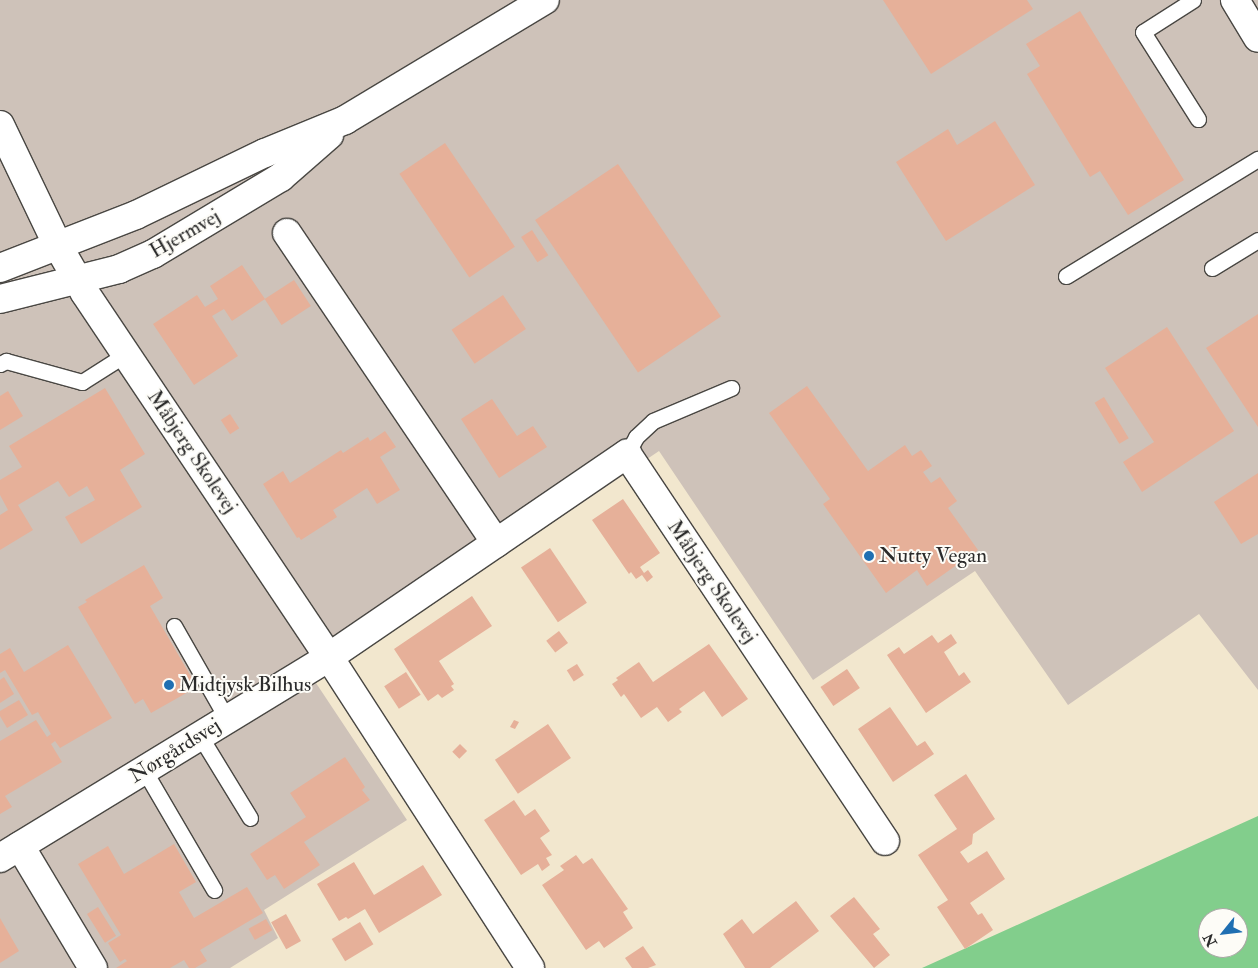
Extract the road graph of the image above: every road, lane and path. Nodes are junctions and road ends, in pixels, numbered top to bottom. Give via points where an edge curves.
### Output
1 (546, 0) edge
2 (1193, 0) edge
3 (1235, 0) edge
4 (1258, 38) edge
5 (1198, 119) dead end
6 (346, 120) junction
7 (0, 125) edge
8 (1258, 159) edge
9 (287, 233) dead end
10 (1258, 240) edge
11 (58, 246) junction
12 (0, 268) edge
13 (1212, 268) dead end
14 (1066, 276) dead end
15 (77, 281) junction
16 (0, 299) edge
17 (126, 354) junction
18 (0, 364) edge
19 (731, 388) dead end
20 (627, 454) junction
21 (496, 543) junction
22 (174, 626) dead end
23 (329, 657) junction
24 (227, 719) junction
25 (200, 736) junction
26 (144, 770) junction
27 (250, 818) dead end
28 (885, 841) dead end
29 (10, 852) edge
30 (214, 890) dead end
31 (93, 968) edge
32 (530, 968) edge

1 - 6 street, Hjermvej
2 - 5 lane via 1143,32
3 - 4 street
6 - 11 street, Hjermvej
6 - 15 street, Hjermvej via 281,177 153,254 119,269
7 - 11 street, Måbjerg Skolevej
8 - 14 lane
9 - 21 street
10 - 13 lane
11 - 12 street, Hjermvej
11 - 15 street, Måbjerg Skolevej
15 - 16 street, Hjermvej
15 - 17 street, Måbjerg Skolevej
17 - 18 lane via 82,382 6,361
17 - 23 street, Måbjerg Skolevej
19 - 20 lane via 653,421 636,437
20 - 21 street
20 - 28 street, Måbjerg Skolevej
21 - 23 street
22 - 24 lane
23 - 24 street, Nørgårdsvej
23 - 32 street, Måbjerg Skolevej
24 - 25 street, Nørgårdsvej
25 - 26 street, Nørgårdsvej
25 - 27 lane
26 - 29 street, Nørgårdsvej
26 - 30 lane
29 - 31 street, Nørgårdsvej

